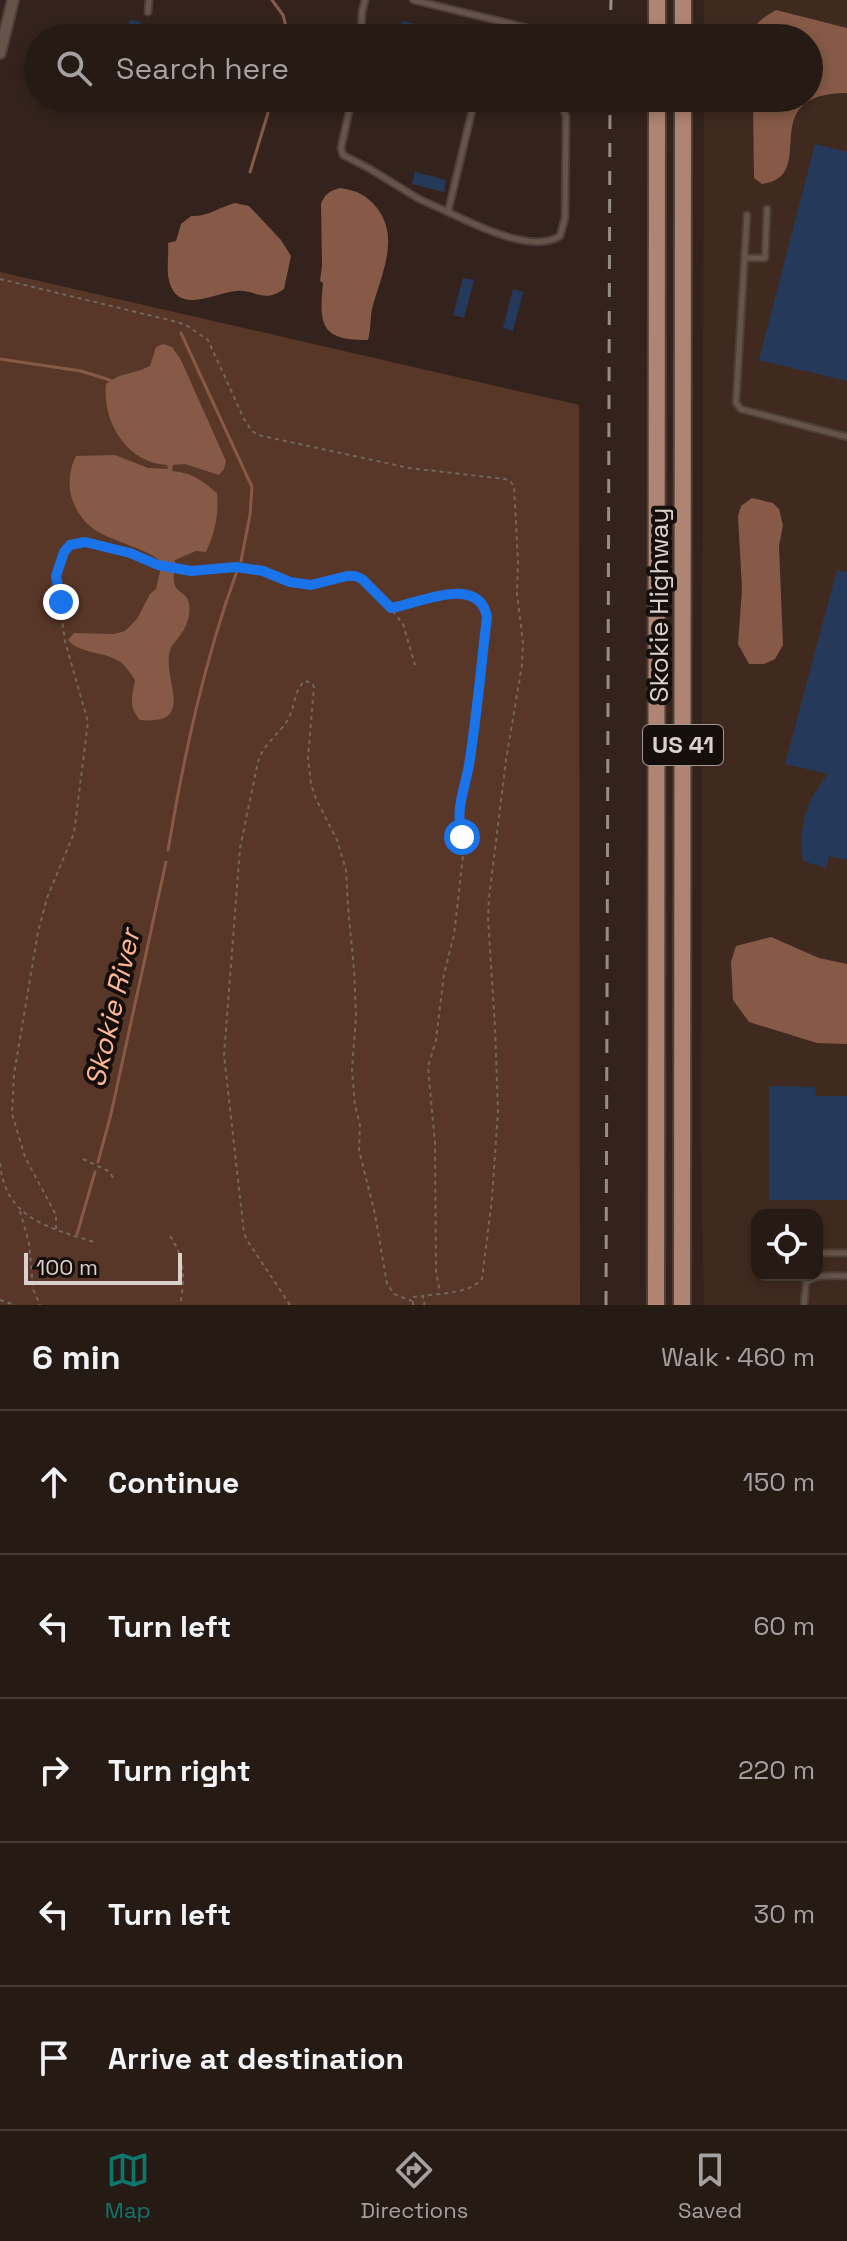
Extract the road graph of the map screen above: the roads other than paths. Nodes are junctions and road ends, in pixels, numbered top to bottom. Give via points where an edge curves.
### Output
1 (13, 0) edge
2 (149, 0) edge
3 (365, 0) edge
4 (413, 0) edge
5 (657, 0) edge
6 (683, 0) edge
7 (148, 12) dead end
8 (362, 24) edge
9 (511, 24) edge
10 (657, 24) edge
11 (683, 24) edge
12 (0, 53) edge
13 (349, 112) edge
14 (472, 112) edge
15 (564, 112) edge
16 (657, 112) edge
17 (683, 112) edge
18 (767, 209) dead end
19 (448, 212) junction
20 (747, 215) dead end
21 (745, 258) junction
22 (847, 437) edge
23 (823, 1253) edge
24 (847, 1253) edge
25 (847, 1276) edge
26 (656, 1305) edge
27 (682, 1305) edge
28 (804, 1305) edge

1 - 12 street
2 - 7 lane
3 - 8 lane
4 - 9 lane
5 - 10 highway
6 - 11 highway
13 - 19 lane via 343,155
14 - 19 lane
15 - 19 lane via 565,218 560,236 546,243 531,242
16 - 26 highway, Skokie Highway / US 41
17 - 27 highway, Skokie Highway / US 41
18 - 21 lane via 765,258
20 - 21 lane
21 - 22 lane via 736,403 741,409
23 - 24 lane
25 - 28 lane via 811,1279

